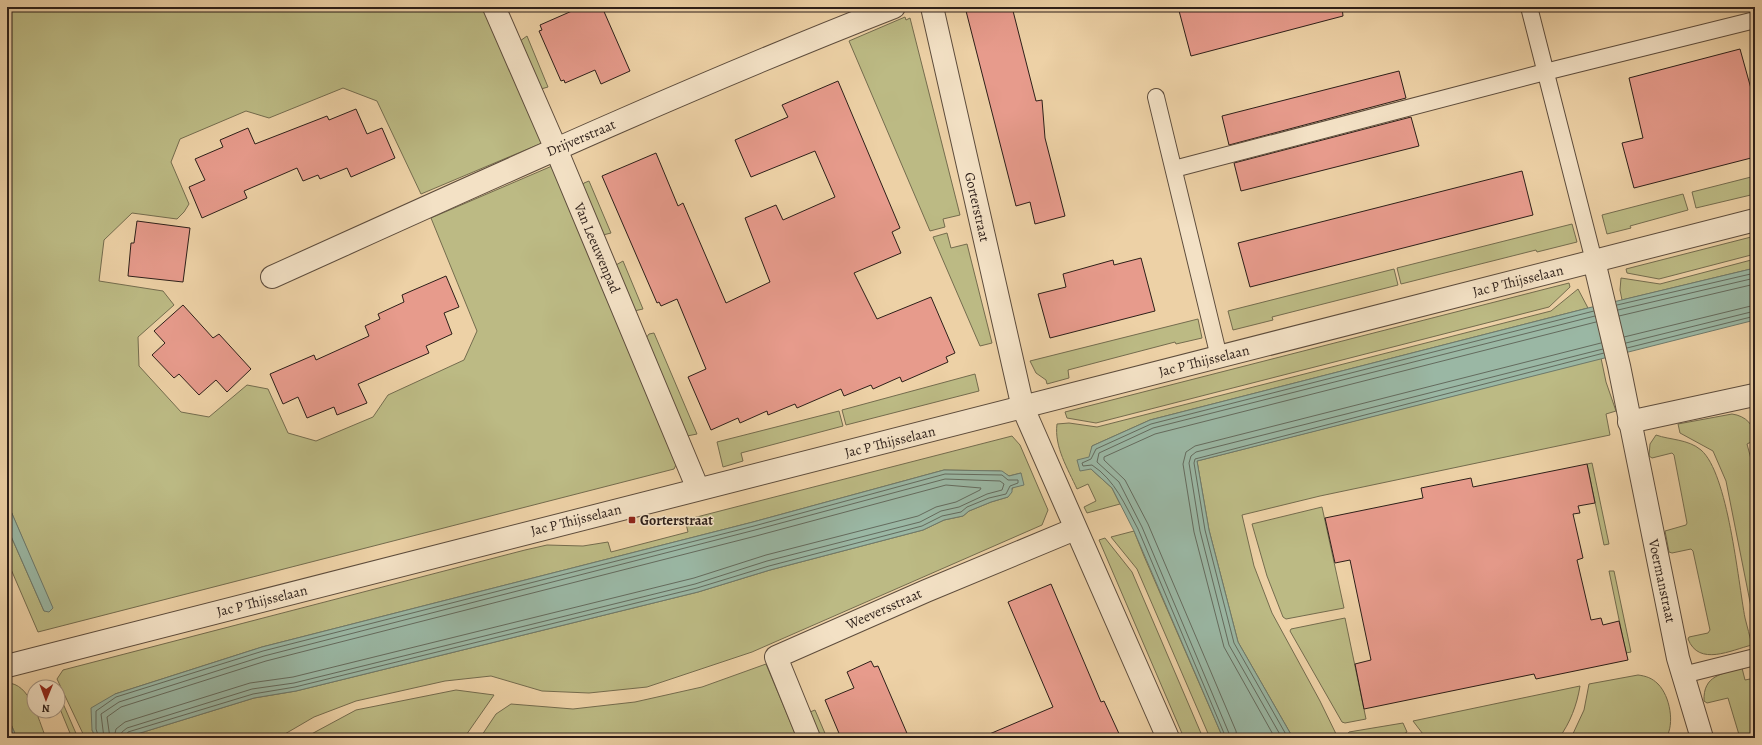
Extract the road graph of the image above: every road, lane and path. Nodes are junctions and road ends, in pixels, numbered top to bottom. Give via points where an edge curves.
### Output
1 (494, 7) edge
2 (894, 7) edge
3 (932, 7) edge
4 (1529, 7) edge
5 (1755, 20) edge
6 (1546, 72) junction
7 (1156, 97) dead end
8 (556, 149) junction
9 (1174, 169) junction
10 (1755, 220) edge
11 (1594, 261) junction
12 (272, 277) dead end
13 (1219, 357) junction
14 (1755, 397) edge
15 (1023, 408) junction
16 (1629, 422) junction
17 (698, 489) junction
18 (1075, 530) junction
19 (1755, 657) edge
20 (16, 664) edge
21 (1683, 676) junction
22 (809, 738) edge
23 (1168, 738) edge
24 (1702, 738) edge

1 - 8 street, Van Leeuwenpad
2 - 8 street, Drijverstraat
3 - 15 street, Gorterstraat
4 - 6 lane
5 - 6 lane
6 - 9 lane
6 - 11 lane
7 - 9 lane
8 - 12 street, Drijverstraat
8 - 17 street, Van Leeuwenpad
9 - 13 lane
10 - 11 street, Jac P Thijsselaan
11 - 13 street, Jac P Thijsselaan
11 - 16 street, Voermanstraat via 1619,366
13 - 15 street, Jac P Thijsselaan
14 - 16 street via 1754,395
15 - 17 street, Jac P Thijsselaan
15 - 18 street
16 - 21 street, Voermanstraat
17 - 20 street, Jac P Thijsselaan
18 - 22 street, Weeversstraat via 926,591 776,657
18 - 23 street
19 - 21 lane
21 - 24 street, Voermanstraat

